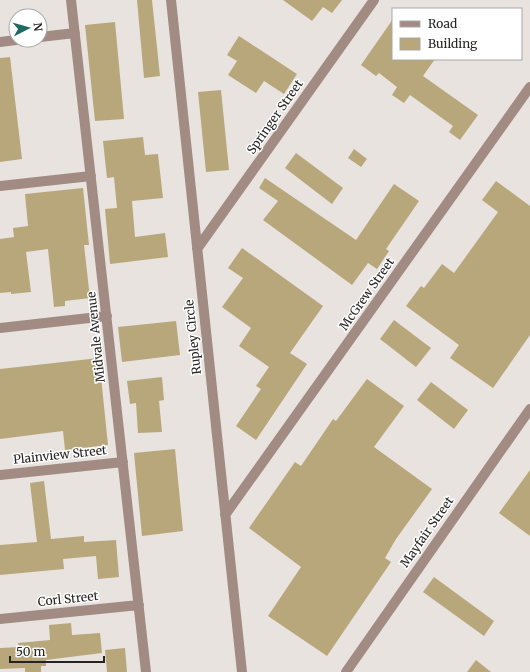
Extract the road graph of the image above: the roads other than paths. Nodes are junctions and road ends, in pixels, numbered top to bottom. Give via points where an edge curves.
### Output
1 (71, 0) edge
2 (171, 0) edge
3 (374, 0) edge
4 (75, 34) junction
5 (48, 36) edge
6 (530, 88) edge
7 (91, 176) junction
8 (0, 186) edge
9 (197, 249) junction
10 (107, 316) junction
11 (0, 328) edge
12 (530, 409) edge
13 (123, 462) junction
14 (0, 475) edge
15 (225, 515) junction
16 (139, 605) junction
17 (0, 619) edge
18 (146, 672) edge
19 (242, 672) edge
20 (346, 672) edge

1 - 4 street, Midvale Avenue
2 - 9 street, Rupley Circle
3 - 9 street, Springer Street
4 - 5 street
4 - 7 street, Midvale Avenue
6 - 15 street, McGrew Street
7 - 8 street
7 - 10 street, Midvale Avenue
9 - 15 street, Rupley Circle
10 - 11 street
10 - 13 street, Midvale Avenue
12 - 20 street, Mayfair Street
13 - 14 street, Plainview Street
13 - 16 street, Midvale Avenue
15 - 19 street, Rupley Circle
16 - 17 street, Corl Street
16 - 18 street, Midvale Avenue

